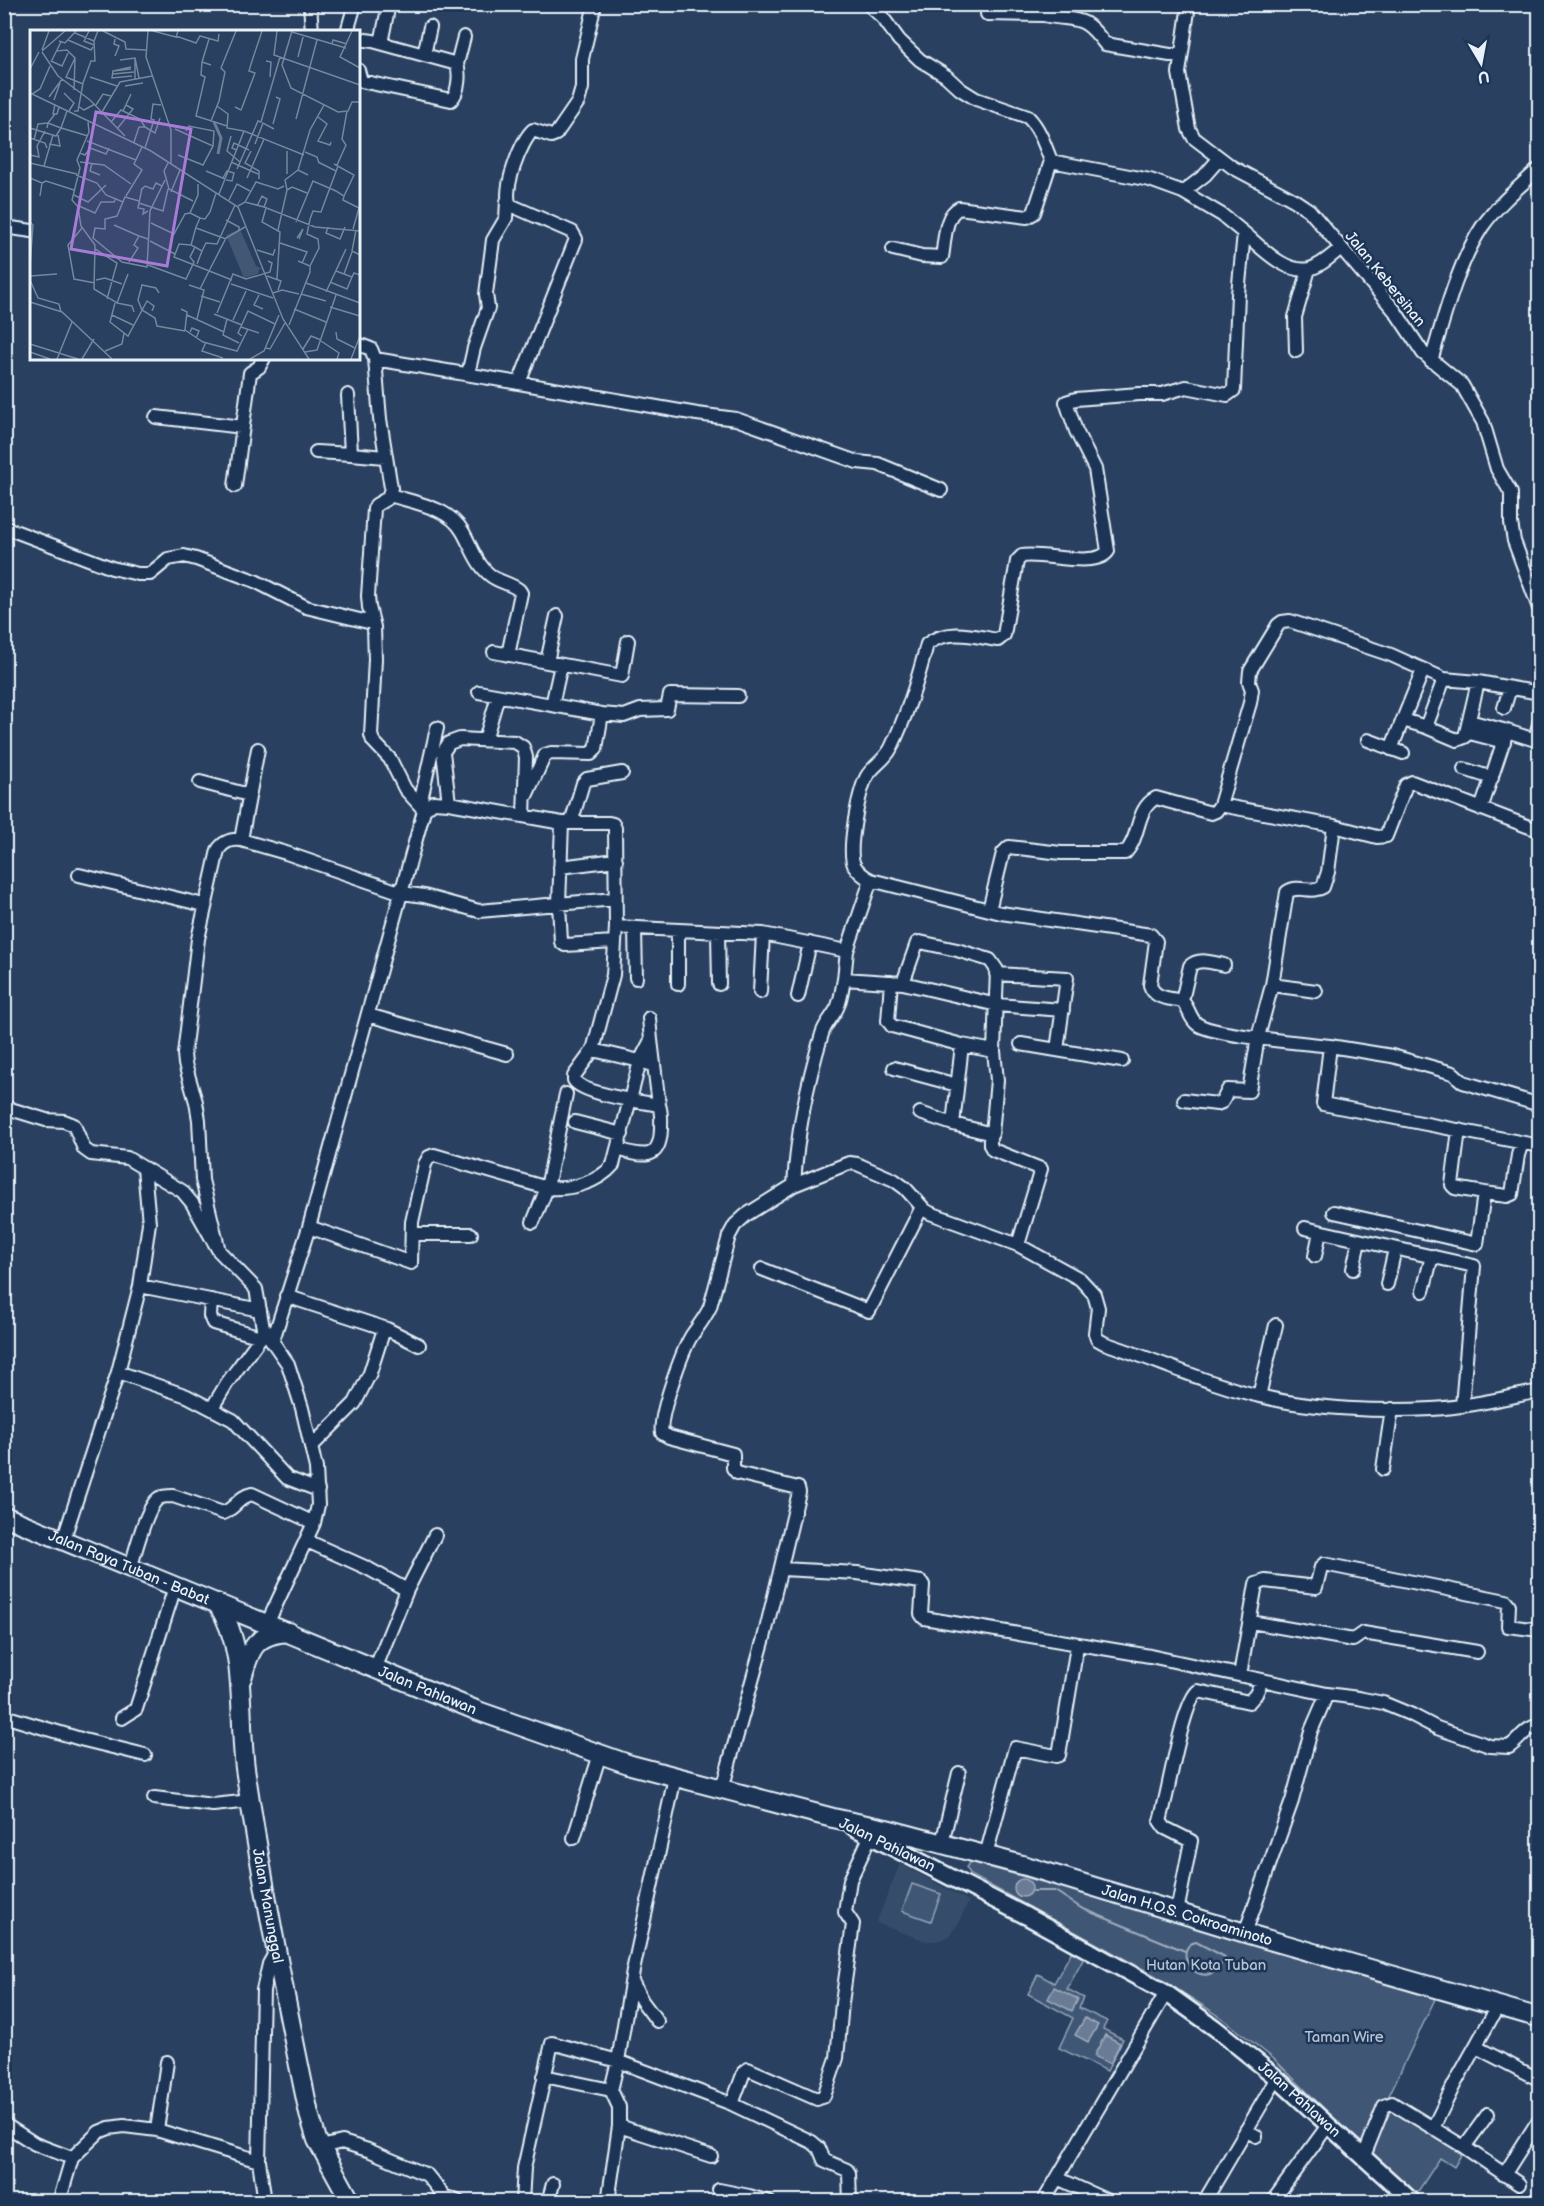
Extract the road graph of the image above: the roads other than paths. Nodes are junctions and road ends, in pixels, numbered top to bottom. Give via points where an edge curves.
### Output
1 (310, 4) edge
2 (355, 4) edge
3 (389, 4) edge
4 (595, 4) edge
5 (868, 4) edge
6 (1189, 4) edge
7 (1044, 10) edge
8 (987, 14) dead end
9 (430, 27) dead end
10 (312, 30) edge
11 (348, 30) edge
12 (464, 37) dead end
13 (360, 39) edge
14 (381, 44) junction
15 (424, 55) junction
16 (1181, 55) junction
17 (457, 64) junction
18 (360, 77) edge
19 (1219, 159) junction
20 (1051, 161) junction
21 (1539, 168) edge
22 (1183, 192) junction
23 (507, 201) junction
24 (4, 227) edge
25 (30, 231) edge
26 (1244, 233) junction
27 (1341, 248) junction
28 (893, 249) dead end
29 (1309, 269) junction
30 (360, 345) edge
31 (1296, 351) dead end
32 (375, 359) junction
33 (263, 360) edge
34 (1431, 361) junction
35 (468, 374) junction
36 (519, 383) junction
37 (348, 395) dead end
38 (156, 417) dead end
39 (243, 427) junction
40 (316, 452) dead end
41 (351, 454) junction
42 (385, 457) junction
43 (234, 486) dead end
44 (941, 490) dead end
45 (390, 495) junction
46 (4, 527) edge
47 (1539, 611) edge
48 (557, 616) dead end
49 (372, 623) junction
50 (628, 641) dead end
51 (494, 652) dead end
52 (508, 655) junction
53 (547, 662) junction
54 (561, 665) junction
55 (1423, 670) junction
56 (1444, 679) junction
57 (1478, 682) junction
58 (1510, 688) junction
59 (479, 692) dead end
60 (1539, 693) edge
61 (498, 696) junction
62 (738, 696) dead end
63 (552, 705) junction
64 (1504, 708) dead end
65 (602, 714) junction
66 (1403, 720) junction
67 (1539, 720) edge
68 (1426, 727) junction
69 (1468, 727) junction
70 (437, 728) dead end
71 (1505, 737) junction
72 (485, 740) junction
73 (1368, 740) dead end
74 (1537, 741) edge
75 (258, 748) dead end
76 (1464, 769) dead end
77 (622, 773) dead end
78 (1491, 778) junction
79 (200, 782) dead end
80 (249, 795) junction
81 (525, 797) junction
82 (449, 803) junction
83 (1221, 805) junction
84 (422, 807) junction
85 (1482, 809) junction
86 (524, 816) junction
87 (566, 823) junction
88 (1335, 826) junction
89 (1539, 831) edge
90 (241, 840) junction
91 (616, 860) junction
92 (560, 867) junction
93 (79, 875) dead end
94 (871, 880) junction
95 (402, 893) junction
96 (615, 899) junction
97 (558, 904) junction
98 (204, 905) junction
99 (989, 910) junction
100 (616, 927) junction
101 (635, 929) junction
102 (678, 931) junction
103 (718, 933) junction
104 (763, 934) junction
105 (614, 942) junction
106 (810, 943) junction
107 (847, 951) junction
108 (1224, 965) dead end
109 (996, 974) junction
110 (636, 978) dead end
111 (844, 979) junction
112 (897, 983) junction
113 (678, 984) dead end
114 (718, 984) dead end
115 (1272, 985) junction
116 (1316, 991) dead end
117 (760, 992) dead end
118 (798, 996) dead end
119 (1182, 1001) junction
120 (997, 1005) junction
121 (1063, 1010) junction
122 (368, 1015) junction
123 (649, 1018) dead end
124 (1258, 1037) junction
125 (651, 1040) junction
126 (1021, 1044) dead end
127 (962, 1045) junction
128 (1330, 1046) junction
129 (594, 1050) junction
130 (1057, 1050) junction
131 (994, 1051) junction
132 (507, 1054) dead end
133 (640, 1061) junction
134 (1122, 1061) dead end
135 (653, 1065) junction
136 (894, 1068) dead end
137 (957, 1085) junction
138 (566, 1094) dead end
139 (629, 1100) junction
140 (1184, 1100) dead end
141 (659, 1105) junction
142 (1539, 1105) edge
143 (4, 1107) edge
144 (920, 1113) dead end
145 (575, 1122) dead end
146 (953, 1124) junction
147 (1460, 1130) junction
148 (622, 1134) junction
149 (990, 1134) junction
150 (1522, 1143) junction
151 (1539, 1146) edge
152 (618, 1149) junction
153 (144, 1168) junction
154 (794, 1185) junction
155 (547, 1188) junction
156 (1484, 1193) junction
157 (922, 1207) junction
158 (1334, 1212) dead end
159 (533, 1222) dead end
160 (309, 1227) junction
161 (1305, 1228) dead end
162 (1320, 1232) junction
163 (412, 1234) junction
164 (471, 1234) dead end
165 (1359, 1241) junction
166 (1477, 1244) junction
167 (1018, 1245) junction
168 (1395, 1249) junction
169 (219, 1251) junction
170 (1315, 1256) dead end
171 (1432, 1256) junction
172 (1474, 1266) junction
173 (762, 1269) dead end
174 (1353, 1269) dead end
175 (1387, 1284) dead end
176 (140, 1287) junction
177 (1423, 1291) dead end
178 (286, 1296) junction
179 (211, 1300) junction
180 (260, 1310) junction
181 (1276, 1325) dead end
182 (384, 1329) junction
183 (266, 1336) junction
184 (419, 1345) dead end
185 (118, 1372) junction
186 (1539, 1391) edge
187 (1259, 1396) junction
188 (1462, 1406) junction
189 (212, 1408) junction
190 (1392, 1409) junction
191 (312, 1446) junction
192 (1383, 1469) dead end
193 (318, 1490) junction
194 (4, 1516) edge
195 (314, 1523) junction
196 (435, 1535) dead end
197 (63, 1541) junction
198 (307, 1541) junction
199 (782, 1569) junction
200 (133, 1571) junction
201 (175, 1587) junction
202 (408, 1590) junction
203 (217, 1603) junction
204 (260, 1620) junction
205 (1251, 1622) junction
206 (1539, 1629) edge
207 (288, 1632) junction
208 (1077, 1646) junction
209 (1477, 1652) dead end
210 (375, 1669) junction
211 (1240, 1676) junction
212 (1262, 1680) junction
213 (240, 1691) junction
214 (1327, 1694) junction
215 (4, 1716) edge
216 (122, 1718) dead end
217 (1539, 1725) edge
218 (600, 1754) junction
219 (145, 1755) dead end
220 (959, 1773) dead end
221 (675, 1777) junction
222 (722, 1789) junction
223 (154, 1798) dead end
224 (251, 1801) junction
225 (833, 1818) junction
226 (871, 1835) junction
227 (574, 1838) dead end
228 (942, 1843) junction
229 (986, 1855) junction
230 (1178, 1912) junction
231 (1245, 1933) junction
232 (277, 1950) junction
233 (632, 1981) junction
234 (1166, 1993) junction
235 (1498, 2006) junction
236 (1539, 2018) edge
237 (657, 2020) dead end
238 (1476, 2047) junction
239 (618, 2061) junction
240 (167, 2062) dead end
241 (544, 2076) junction
242 (1277, 2078) junction
243 (1539, 2080) edge
244 (611, 2090) junction
245 (732, 2104) junction
246 (1488, 2114) dead end
247 (1539, 2118) edge
248 (4, 2124) edge
249 (1329, 2124) junction
250 (619, 2126) junction
251 (1433, 2128) junction
252 (157, 2130) junction
253 (321, 2147) junction
254 (1464, 2147) junction
255 (711, 2156) dead end
256 (1364, 2156) junction
257 (72, 2158) junction
258 (259, 2161) junction
259 (1504, 2175) junction
260 (1057, 2178) junction
261 (553, 2184) dead end
262 (1519, 2184) dead end
263 (719, 2190) dead end
264 (748, 2199) edge
265 (1207, 2200) edge
266 (59, 2202) edge
267 (265, 2202) edge
268 (351, 2202) edge
269 (459, 2202) edge
270 (522, 2202) edge
271 (548, 2202) edge
272 (608, 2202) edge
273 (769, 2202) edge
274 (850, 2202) edge
275 (1043, 2202) edge
276 (1110, 2202) edge
277 (1272, 2202) edge
278 (1413, 2202) edge

1 - 10 street
2 - 11 street
3 - 14 street
4 - 23 street via 582,59 578,102 556,134 533,130 528,135 515,162
5 - 20 street via 920,60 960,89 976,99 1028,117
6 - 16 street, Jalan Kebersihan
7 - 8 street
7 - 16 street via 1090,25 1105,44
9 - 15 street
12 - 17 street
13 - 14 street
14 - 15 street
15 - 17 street
16 - 19 street, Jalan Kebersihan via 1179,73 1189,129
17 - 18 street via 457,88 451,100
19 - 22 street
19 - 27 street, Jalan Kebersihan via 1302,205
20 - 22 street via 1150,180
20 - 28 street via 1034,213 1027,217 959,208 949,217 942,257
21 - 34 street via 1483,225 1475,239
22 - 26 street via 1222,214
23 - 35 street via 506,218 493,240 486,294 488,308
23 - 36 street via 514,208 572,232 576,239
24 - 25 street
26 - 29 street via 1286,265
26 - 94 street via 1232,393 1186,387 1170,393 1066,402 1095,469 1108,551 1101,558 1089,559 1022,556 1017,561 1002,638 950,634 927,644 915,689 891,749 867,776 855,822 851,850 854,865
27 - 29 street
27 - 34 street, Jalan Kebersihan
29 - 31 street via 1295,317
30 - 32 street via 371,349
32 - 35 street
32 - 42 street
33 - 39 street via 250,373
34 - 47 street, Jalan Kebersihan via 1462,385 1483,422 1497,469 1511,493 1514,541
35 - 36 street
36 - 44 street via 736,419 857,462 878,464
37 - 41 street
38 - 39 street
39 - 43 street
40 - 41 street
41 - 42 street
42 - 45 street
45 - 49 street via 374,509 368,596
45 - 52 street via 453,518 490,575 519,590
46 - 49 street via 111,568 138,574 150,574 168,559 196,559 255,581 306,607
48 - 53 street
49 - 84 street via 375,659 370,735 390,759 405,789
50 - 54 street via 622,676
51 - 52 street
52 - 53 street
53 - 54 street
54 - 63 street
55 - 56 street
55 - 66 street
55 - 83 street via 1342,638 1290,621 1282,622 1250,670 1250,703
56 - 57 street
56 - 68 street
57 - 58 street
57 - 69 street
58 - 60 street
58 - 64 street
59 - 61 street
61 - 63 street
61 - 72 street
62 - 65 street via 670,694 667,709 624,716
63 - 65 street
65 - 81 street via 596,749 591,754 545,755
66 - 68 street
66 - 73 street via 1397,751
67 - 74 street
68 - 69 street via 1457,740 1465,737
69 - 71 street
70 - 84 street
71 - 74 street
71 - 78 street
72 - 81 street via 515,742 523,747
72 - 82 street via 460,739 445,747
75 - 80 street
76 - 78 street
77 - 87 street via 591,777 583,783
78 - 85 street
79 - 80 street
80 - 90 street
81 - 86 street
82 - 84 street via 433,802
82 - 86 street
83 - 88 street
83 - 99 street via 1211,813 1156,798 1145,806 1125,853 1061,853 1009,847 1003,853
84 - 95 street
85 - 88 street via 1411,782 1406,785 1386,836
85 - 89 street
86 - 87 street
87 - 91 street via 613,824
87 - 92 street
88 - 115 street via 1323,887 1287,892
90 - 95 street
90 - 98 street via 227,841 218,850
91 - 92 street
91 - 96 street
92 - 97 street
93 - 98 street
94 - 99 street
94 - 107 street
95 - 97 street via 479,911
95 - 122 street
96 - 97 street
96 - 100 street
97 - 105 street via 559,936 565,945
98 - 169 street via 184,1064 196,1102 202,1180
99 - 119 street via 1151,935 1156,940 1151,992
100 - 101 street
100 - 105 street
101 - 102 street
101 - 110 street
102 - 103 street
102 - 113 street
103 - 104 street
103 - 114 street
104 - 106 street
104 - 117 street
105 - 129 street via 613,975
106 - 107 street
106 - 118 street
107 - 111 street
108 - 119 street via 1194,962
109 - 112 street via 990,960 920,942
109 - 120 street
109 - 121 street via 1067,978
111 - 112 street
111 - 154 street via 837,1009 826,1022 813,1067 801,1117
112 - 120 street
112 - 127 street via 889,1024
115 - 116 street
115 - 124 street
119 - 124 street via 1198,1024
120 - 121 street
120 - 131 street
121 - 130 street
122 - 132 street
122 - 160 street
123 - 125 street
124 - 128 street
124 - 140 street via 1248,1092 1228,1090 1217,1104
125 - 133 street
125 - 135 street
126 - 130 street
127 - 131 street
127 - 137 street
128 - 142 street via 1392,1056 1453,1072 1465,1083
128 - 147 street via 1323,1104
129 - 133 street
129 - 139 street via 574,1076 576,1084
130 - 134 street
131 - 149 street via 996,1080
133 - 135 street
133 - 139 street
135 - 141 street
136 - 137 street
137 - 146 street
138 - 155 street
139 - 141 street
139 - 148 street
141 - 152 street via 661,1142 657,1149 647,1155
143 - 153 street via 74,1125 87,1152 127,1158
144 - 146 street
145 - 148 street
146 - 149 street
147 - 150 street
147 - 156 street via 1452,1185
148 - 152 street
149 - 167 street via 993,1150 1041,1169
150 - 151 street
150 - 156 street via 1512,1194
152 - 155 street via 613,1165 598,1178 561,1189
153 - 169 street via 187,1196
153 - 176 street via 149,1223
154 - 157 street via 852,1163 894,1180
154 - 199 street via 735,1225 710,1307 681,1359 661,1427 669,1437 734,1454 733,1468 737,1473 798,1488
155 - 159 street
155 - 163 street via 434,1155 429,1157 423,1172
156 - 166 street
157 - 167 street
157 - 173 street via 869,1311
158 - 166 street
160 - 163 street via 411,1263
160 - 178 street
161 - 162 street
162 - 165 street
162 - 170 street
163 - 164 street
165 - 168 street
165 - 174 street
166 - 172 street
167 - 187 street via 1080,1279 1094,1294 1098,1339
168 - 171 street
168 - 175 street
169 - 180 street via 255,1289
171 - 172 street
171 - 177 street
172 - 188 street
176 - 179 street
176 - 185 street
178 - 182 street
178 - 183 street
179 - 180 street
179 - 183 street via 213,1323
180 - 183 street
181 - 187 street
182 - 184 street
182 - 191 street via 370,1373 355,1403
183 - 189 street
183 - 191 street via 282,1352 296,1383
185 - 189 street via 176,1391
185 - 197 street
186 - 188 street
187 - 190 street via 1307,1404
188 - 190 street
189 - 193 street via 233,1420 287,1478
190 - 192 street
191 - 193 street
193 - 195 street
194 - 197 highway, Jalan Raya Tuban - Babat
195 - 198 street
195 - 200 street via 252,1494 223,1512 173,1496 159,1498 148,1514
196 - 202 street
197 - 200 highway, Jalan Raya Tuban - Babat
198 - 202 street
198 - 204 street
199 - 208 street via 857,1573 921,1582 924,1618
199 - 222 street
200 - 201 highway, Jalan Raya Tuban - Babat
201 - 203 highway, Jalan Raya Tuban - Babat
201 - 216 street via 138,1705
202 - 210 street
203 - 204 highway, Jalan Raya Tuban - Babat
203 - 213 highway, Jalan Manunggal via 234,1639
204 - 207 highway, Jalan Pahlawan
205 - 206 street via 1258,1582 1316,1587 1321,1567 1330,1564 1506,1601 1508,1626
205 - 209 street via 1353,1640 1364,1633
205 - 211 street
207 - 210 highway, Jalan Pahlawan
207 - 213 highway via 274,1633 256,1643
208 - 211 street via 1150,1656
208 - 229 street via 1059,1755 1014,1749
210 - 218 highway, Jalan Pahlawan
211 - 212 street
212 - 214 street
212 - 230 street via 1250,1702 1194,1693 1180,1734 1160,1821 1165,1828 1191,1841
213 - 224 highway, Jalan Manunggal
214 - 217 street via 1383,1703 1437,1728 1490,1746 1509,1747 1525,1730
214 - 231 street via 1311,1731 1292,1801
215 - 219 street
218 - 221 highway, Jalan Pahlawan
218 - 227 street
220 - 228 street
221 - 222 highway, Jalan Pahlawan
221 - 233 street
222 - 225 highway, Jalan Pahlawan
223 - 224 street via 213,1805
224 - 232 highway, Jalan Manunggal
225 - 226 main road, Jalan Pahlawan
225 - 228 highway, Jalan H.O.S. Cokroaminoto
226 - 234 main road, Jalan Pahlawan
226 - 245 street via 850,1880 846,1912 853,1924 837,2058 824,2096 817,2098 748,2069
228 - 229 highway, Jalan H.O.S. Cokroaminoto
229 - 230 highway, Jalan H.O.S. Cokroaminoto
230 - 231 highway, Jalan H.O.S. Cokroaminoto
231 - 235 highway, Jalan H.O.S. Cokroaminoto
232 - 253 highway, Jalan Manunggal via 309,2114
232 - 258 street via 263,1990
233 - 237 street
233 - 239 street
234 - 242 main road, Jalan Pahlawan
234 - 260 street
235 - 236 highway, Jalan H.O.S. Cokroaminoto
235 - 238 street
238 - 243 street
238 - 251 street
239 - 241 street via 552,2043
239 - 244 street
239 - 245 street
240 - 252 street
241 - 244 street
241 - 270 street via 524,2168
242 - 249 main road, Jalan Pahlawan
242 - 265 street via 1251,2133
244 - 250 street via 619,2107
245 - 274 street via 816,2145 824,2160 847,2170
246 - 254 street
247 - 259 street
248 - 257 street via 35,2144
249 - 256 main road, Jalan Pahlawan
249 - 277 street via 1294,2162
250 - 255 street
250 - 272 street
251 - 254 street
251 - 256 street via 1396,2105 1386,2104
252 - 257 street via 110,2128 99,2132
252 - 258 street
253 - 268 highway, Jalan Manunggal
253 - 269 street via 339,2142 368,2150 427,2175 444,2196
254 - 259 street
256 - 278 main road, Jalan Pahlawan
257 - 266 street
258 - 267 street
259 - 262 street
260 - 275 street
260 - 276 street
261 - 271 street
263 - 264 street
264 - 273 street

